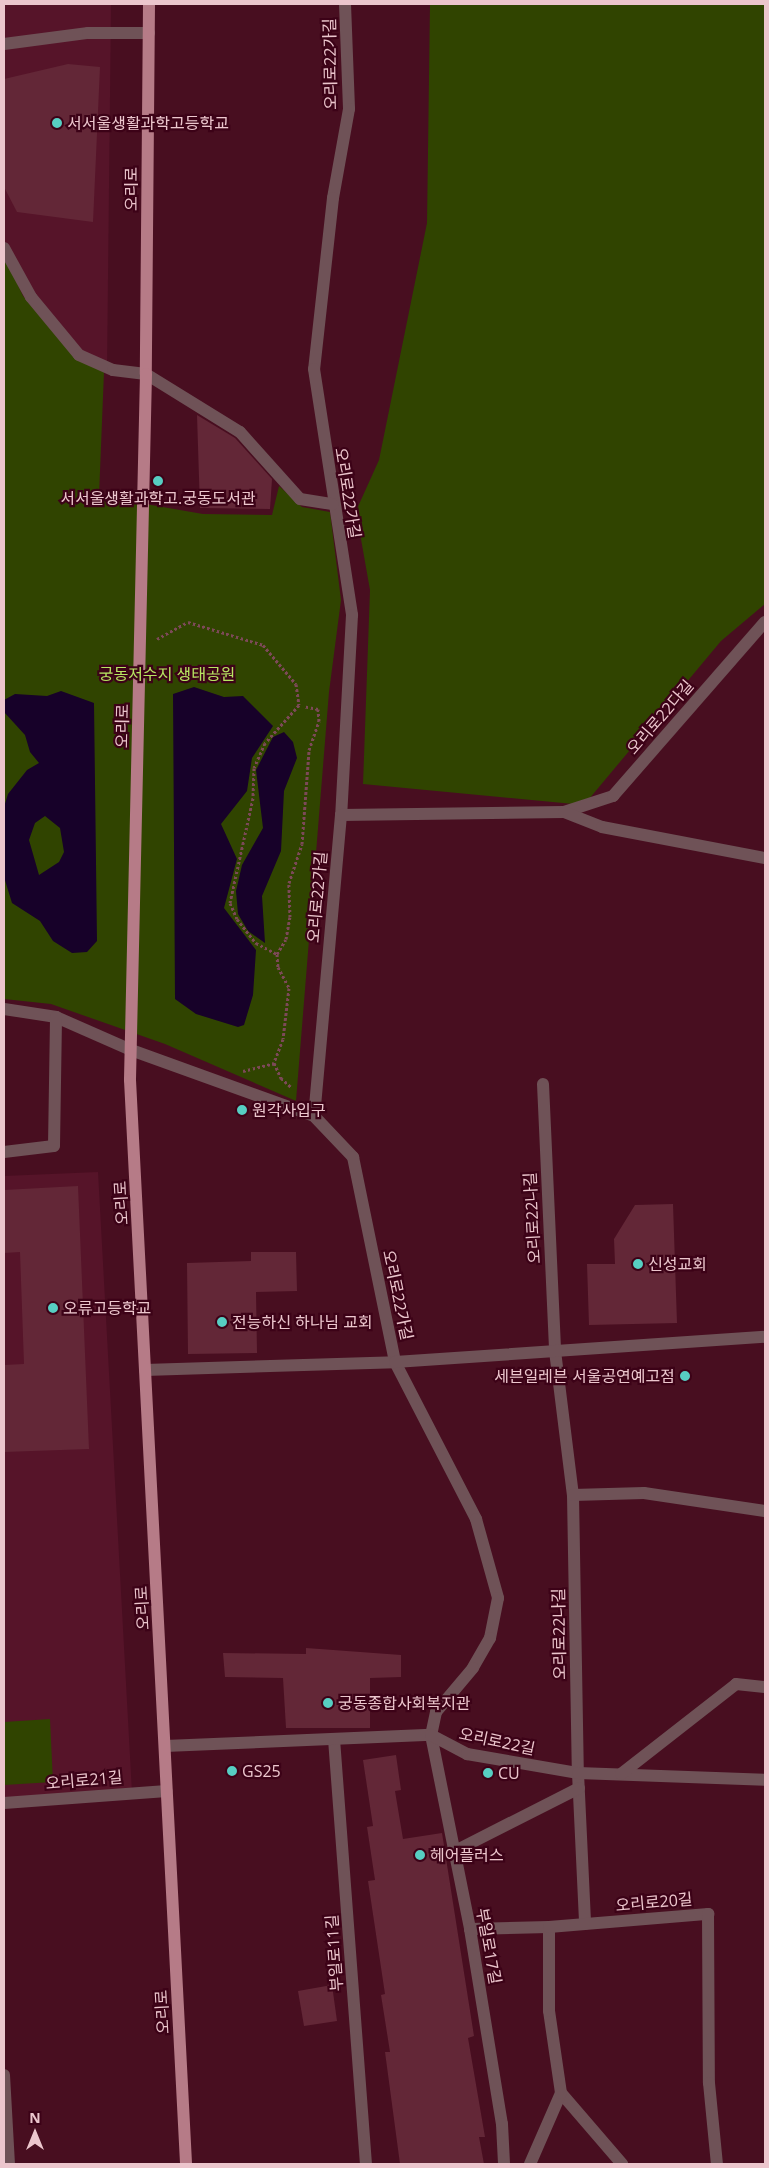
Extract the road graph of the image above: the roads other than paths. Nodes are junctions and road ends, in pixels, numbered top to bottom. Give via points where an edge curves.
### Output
1 (149, 4) edge
2 (345, 4) edge
3 (149, 33) junction
4 (4, 44) edge
5 (4, 248) edge
6 (146, 374) junction
7 (333, 504) junction
8 (765, 622) edge
9 (564, 812) junction
10 (341, 815) junction
11 (765, 858) edge
12 (4, 1009) edge
13 (56, 1017) junction
14 (131, 1050) junction
15 (542, 1084) dead end
16 (314, 1116) junction
17 (4, 1152) edge
18 (765, 1337) edge
19 (554, 1351) junction
20 (395, 1362) junction
21 (146, 1370) junction
22 (573, 1495) junction
23 (765, 1511) edge
24 (765, 1687) edge
25 (431, 1735) junction
26 (334, 1739) junction
27 (165, 1746) junction
28 (578, 1773) junction
29 (621, 1774) junction
30 (765, 1780) edge
31 (578, 1788) junction
32 (167, 1791) junction
33 (4, 1803) edge
34 (455, 1851) junction
35 (585, 1924) junction
36 (549, 1927) junction
37 (470, 1929) junction
38 (4, 2075) edge
39 (561, 2092) junction
40 (9, 2164) edge
41 (186, 2164) edge
42 (366, 2164) edge
43 (504, 2164) edge
44 (530, 2164) edge
45 (622, 2164) edge
46 (717, 2164) edge

1 - 3 main road, 오리로
2 - 7 street, 오리로22가길 via 349,109 333,198 314,370
3 - 4 street via 88,33
3 - 6 main road, 오리로
5 - 6 street via 31,297 79,355 113,370
6 - 7 street via 240,432 300,499
6 - 14 main road, 오리로
7 - 10 street, 오리로22가길 via 352,615
8 - 9 street, 오리로22다길 via 613,796
9 - 10 street, 오리로22다길
9 - 11 street, 오리로22다길 via 602,827
10 - 16 street, 오리로22가길
12 - 13 street
13 - 14 street
13 - 17 street via 54,1146
14 - 16 street
14 - 21 main road, 오리로
15 - 19 street, 오리로22나길
16 - 20 street, 오리로22가길 via 353,1157
18 - 19 street
19 - 20 street
19 - 22 street, 오리로22나길
20 - 21 street
20 - 25 street, 오리로22가길 via 476,1519 498,1598 490,1638 473,1668 436,1712
21 - 27 main road, 오리로
22 - 23 street via 644,1492
22 - 28 street, 오리로22나길
24 - 29 street via 736,1684
25 - 26 street
25 - 28 street, 오리로22길 via 467,1754
25 - 34 street, 부일로17길
26 - 27 street
26 - 42 street, 부일로11길
27 - 32 main road, 오리로
28 - 29 street, 오리로22길
28 - 31 street, 오리로22나길
29 - 30 street, 오리로22길
31 - 34 street
31 - 35 street, 오리로22나길
32 - 33 street, 오리로21길
32 - 41 main road, 오리로
34 - 37 street, 부일로17길
35 - 36 street, 오리로20길
35 - 46 street, 오리로20길 via 708,1914 709,2083
36 - 37 street, 오리로20길
36 - 39 street via 549,2011
37 - 43 street, 부일로17길 via 502,2124
38 - 40 street
39 - 44 street
39 - 45 street

